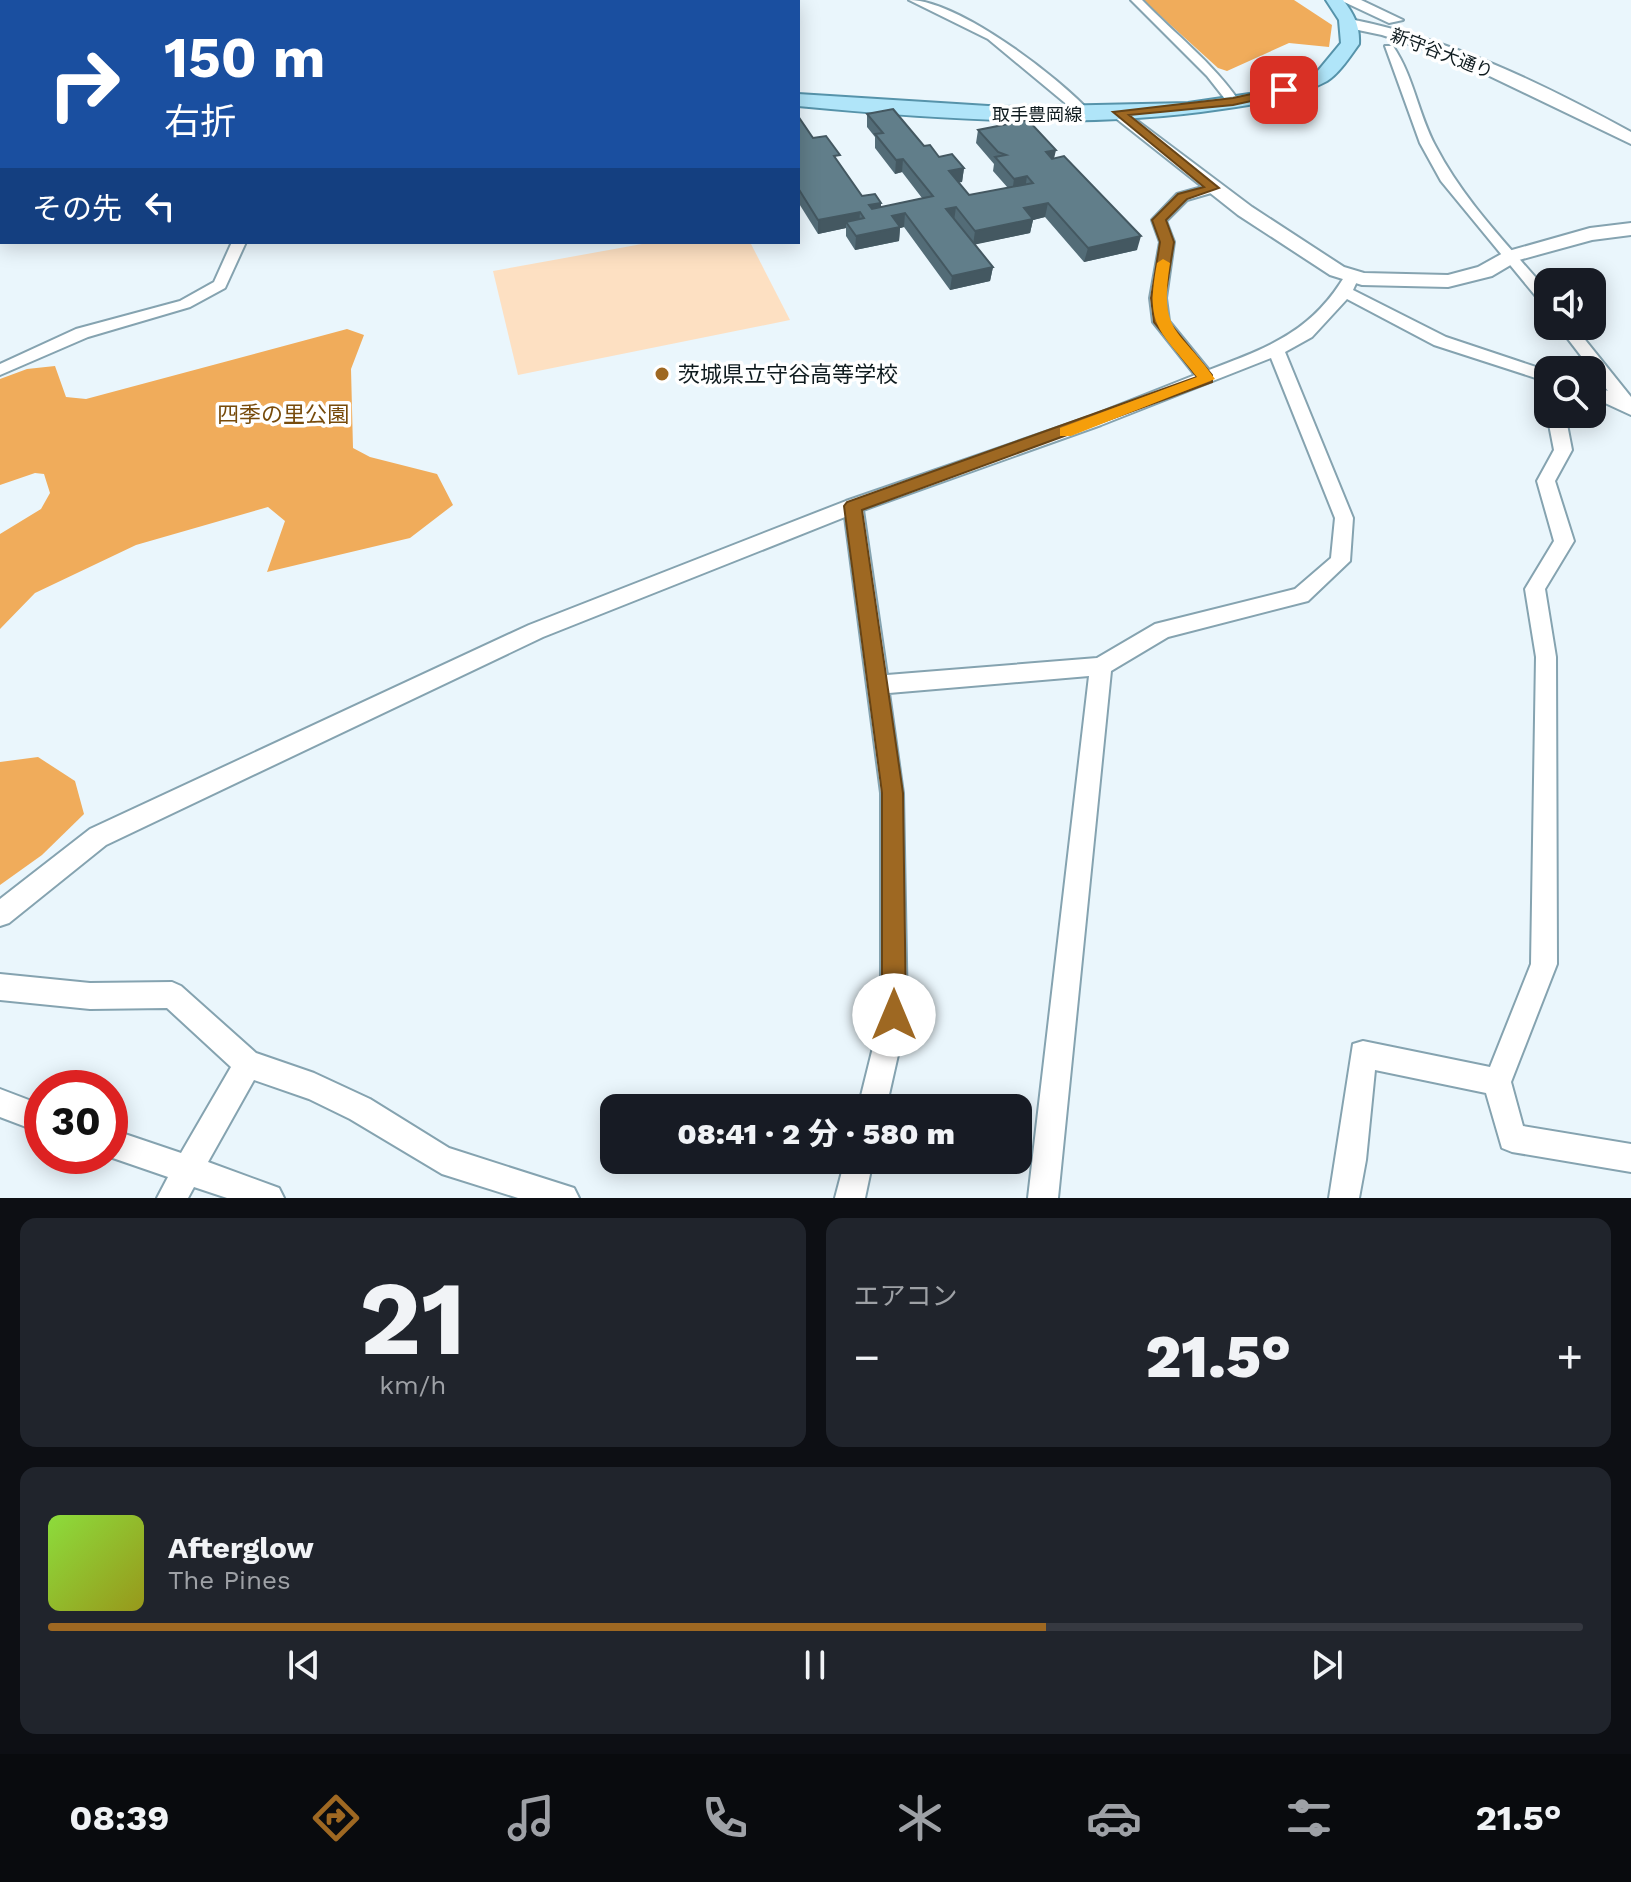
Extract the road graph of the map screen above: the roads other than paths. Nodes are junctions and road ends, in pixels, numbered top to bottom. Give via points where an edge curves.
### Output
1 (914, 0) edge
2 (1136, 0) edge
3 (1334, 0) edge
4 (1348, 0) edge
5 (1350, 24) junction
6 (1443, 40) junction
7 (1389, 48) dead end
8 (800, 100) edge
9 (1233, 101) junction
10 (1119, 112) junction
11 (1086, 114) junction
12 (1631, 126) edge
13 (1631, 139) edge
14 (1213, 188) junction
15 (1631, 229) edge
16 (238, 244) edge
17 (1512, 256) junction
18 (1348, 284) junction
19 (1534, 284) edge
20 (1577, 340) edge
21 (1276, 350) junction
22 (0, 370) edge
23 (1534, 372) edge
24 (1207, 379) junction
25 (1606, 397) edge
26 (1630, 406) edge
27 (1559, 428) edge
28 (853, 506) junction
29 (1101, 666) junction
30 (877, 685) junction
31 (0, 914) edge
32 (0, 987) edge
33 (248, 1064) junction
34 (1497, 1082) junction
35 (875, 1094) edge
36 (0, 1103) edge
37 (24, 1112) edge
38 (128, 1150) edge
39 (1631, 1158) edge
40 (187, 1171) junction
41 (856, 1174) edge
42 (172, 1198) edge
43 (269, 1198) edge
44 (564, 1198) edge
45 (850, 1198) edge
46 (1043, 1198) edge
47 (1344, 1198) edge

1 - 11 street via 992,37
2 - 9 street via 1205,65
3 - 5 main road
4 - 6 street
5 - 6 street, 新守谷大通り via 1392,25
5 - 9 main road, 取手豊岡線 via 1349,49 1339,65 1304,84
5 - 13 street, 新守谷大通り via 1427,44
6 - 12 street, 新守谷大通り
7 - 17 street via 1448,181
8 - 11 main road, 取手豊岡線 via 950,114
9 - 10 main road, 取手豊岡線
10 - 11 main road, 取手豊岡線
10 - 14 street
14 - 18 street
14 - 24 street via 1182,197 1159,220 1167,242 1158,298 1161,322
15 - 17 street via 1590,234
16 - 22 street via 220,285 185,304 82,333
17 - 18 street via 1485,272 1448,281
17 - 19 street
18 - 21 street via 1306,333
18 - 23 street via 1440,341
20 - 26 street
21 - 24 street
21 - 29 street via 1344,518 1340,561 1301,595 1162,630
24 - 28 street
25 - 26 street
27 - 34 street via 1563,450 1546,481 1564,541 1535,589 1546,657 1544,964
28 - 30 street
28 - 31 street via 536,631 98,837
29 - 30 street
29 - 46 street
30 - 35 street via 892,793 894,1015
32 - 33 street via 90,996 172,995
33 - 40 street
33 - 44 street via 360,1109 442,1160
34 - 39 street via 1512,1138
34 - 47 street via 1363,1054
36 - 37 street
38 - 40 street
40 - 42 street
40 - 43 street
41 - 45 street

